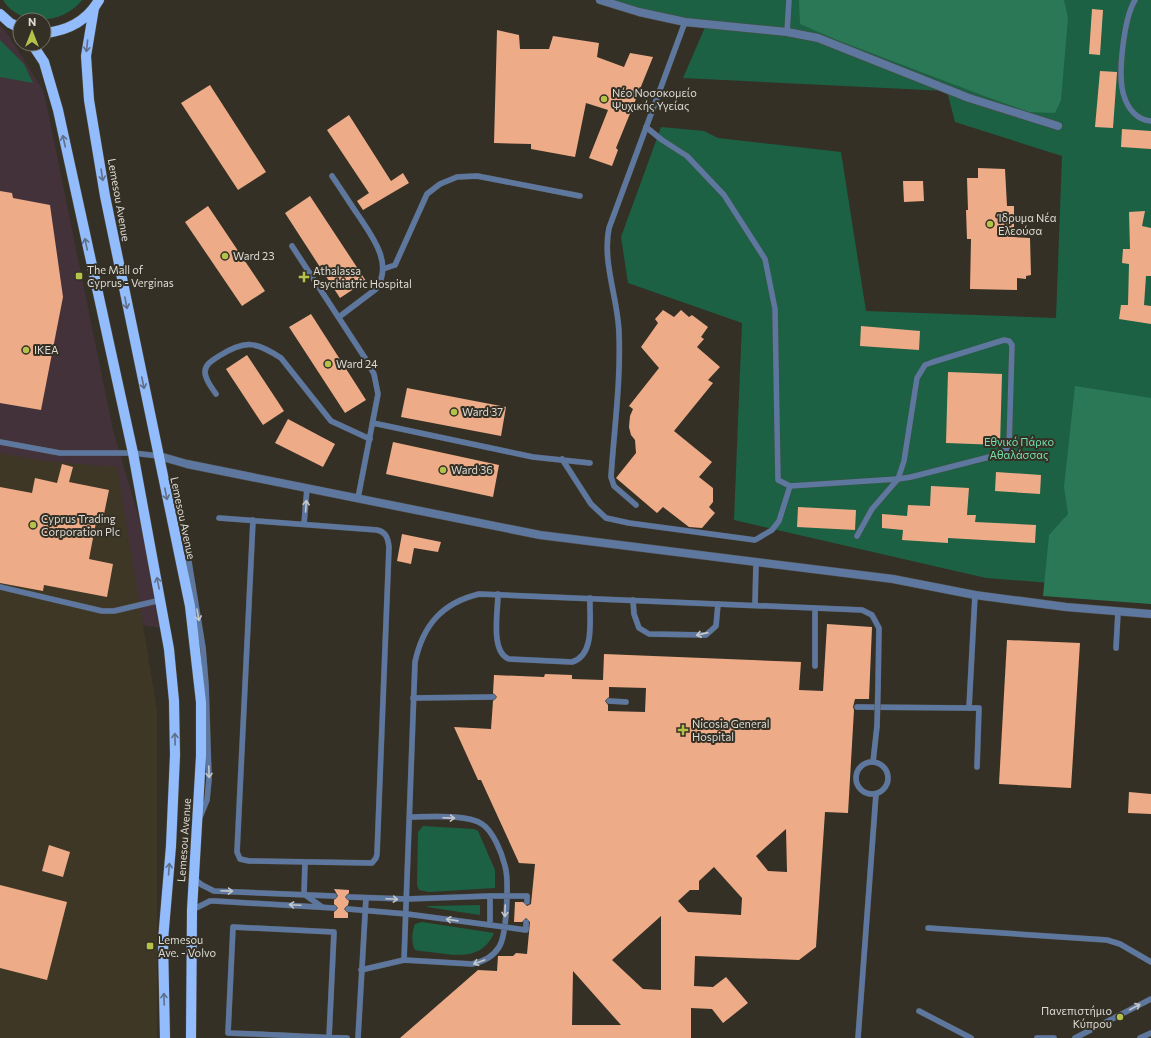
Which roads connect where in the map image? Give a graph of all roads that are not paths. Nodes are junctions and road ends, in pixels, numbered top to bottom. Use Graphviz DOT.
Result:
graph roads {
  1 [pos="600,0"];
  2 [pos="789,0"];
  3 [pos="1135,0"];
  4 [pos="97,4"];
  5 [pos="0,14"];
  6 [pos="685,22"];
  7 [pos="12,23"];
  8 [pos="52,32"];
  9 [pos="788,32"];
  10 [pos="37,52"];
  11 [pos="1151,121"];
  12 [pos="1058,126"];
  13 [pos="646,127"];
  14 [pos="332,176"];
  15 [pos="580,196"];
  16 [pos="292,246"];
  17 [pos="383,269"];
  18 [pos="339,317"];
  19 [pos="216,394"];
  20 [pos="374,423"];
  21 [pos="370,439"];
  22 [pos="0,442"];
  23 [pos="133,453"];
  24 [pos="159,456"];
  25 [pos="562,459"];
  26 [pos="590,463"];
  27 [pos="898,479"];
  28 [pos="790,486"];
  29 [pos="307,488"];
  30 [pos="358,498"];
  31 [pos="636,504"];
  32 [pos="219,518"];
  33 [pos="253,520"];
  34 [pos="304,524"];
  35 [pos="858,536"];
  36 [pos="756,563"];
  37 [pos="0,587"];
  38 [pos="498,594"];
  39 [pos="975,595"];
  40 [pos="590,598"];
  41 [pos="162,600"];
  42 [pos="633,600"];
  43 [pos="718,604"];
  44 [pos="755,605"];
  45 [pos="815,608"];
  46 [pos="1118,612"];
  47 [pos="1151,614"];
  48 [pos="1116,648"];
  49 [pos="815,666"];
  50 [pos="493,697"];
  51 [pos="413,698"];
  52 [pos="609,701"];
  53 [pos="626,702"];
  54 [pos="857,706"];
  55 [pos="969,708"];
  56 [pos="873,762"];
  57 [pos="977,767"];
  58 [pos="876,794"];
  59 [pos="410,817"];
  60 [pos="305,862"];
  61 [pos="193,877"];
  62 [pos="304,894"];
  63 [pos="334,896"];
  64 [pos="490,896"];
  65 [pos="349,897"];
  66 [pos="366,898"];
  67 [pos="407,899"];
  68 [pos="528,902"];
  69 [pos="323,907"];
  70 [pos="334,908"];
  71 [pos="348,909"];
  72 [pos="192,910"];
  73 [pos="365,910"];
  74 [pos="407,914"];
  75 [pos="526,922"];
  76 [pos="490,925"];
  77 [pos="928,928"];
  78 [pos="404,960"];
  79 [pos="1151,962"];
  80 [pos="361,970"];
  81 [pos="1151,999"];
  82 [pos="919,1011"];
  83 [pos="1151,1033"];
  84 [pos="259,1036"];
  85 [pos="1083,1036"];
  86 [pos="165,1038"];
  87 [pos="191,1038"];
  88 [pos="329,1038"];
  89 [pos="347,1038"];
  90 [pos="358,1038"];
  91 [pos="858,1038"];
  92 [pos="971,1038"];
  93 [pos="1037,1038"];
  94 [pos="1054,1038"];
  95 [pos="1075,1038"];
  96 [pos="1140,1038"];
  1 -- 6 [label="street"];
  2 -- 9 [label="lane"];
  3 -- 11 [label="lane"];
  4 -- 8 [label="main road"];
  4 -- 24 [label="main road, Lemesou Avenue, one-way"];
  5 -- 7 [label="main road"];
  6 -- 9 [label="street"];
  6 -- 13 [label="lane"];
  9 -- 12 [label="street"];
  23 -- 10 [label="main road, Lemesou Avenue, one-way"];
  13 -- 28 [label="lane"];
  13 -- 31 [label="lane"];
  14 -- 17 [label="lane"];
  15 -- 17 [label="lane"];
  16 -- 18 [label="lane"];
  17 -- 18 [label="lane"];
  18 -- 20 [label="lane"];
  19 -- 21 [label="lane"];
  20 -- 21 [label="lane"];
  20 -- 25 [label="lane"];
  21 -- 30 [label="lane"];
  22 -- 23 [label="lane"];
  23 -- 24 [label="lane"];
  41 -- 23 [label="main road, Lemesou Avenue, one-way"];
  24 -- 29 [label="street"];
  24 -- 61 [label="main road, Lemesou Avenue, one-way"];
  25 -- 26 [label="lane"];
  25 -- 28 [label="lane"];
  27 -- 27 [label="lane"];
  27 -- 28 [label="lane"];
  27 -- 35 [label="lane"];
  29 -- 30 [label="street"];
  34 -- 29 [label="lane, one-way"];
  30 -- 36 [label="street"];
  32 -- 33 [label="lane"];
  33 -- 34 [label="lane"];
  33 -- 60 [label="lane"];
  34 -- 60 [label="lane"];
  36 -- 39 [label="street"];
  36 -- 44 [label="lane"];
  37 -- 41 [label="lane"];
  38 -- 40 [label="lane"];
  38 -- 40 [label="lane"];
  38 -- 51 [label="lane"];
  39 -- 46 [label="street"];
  39 -- 55 [label="lane"];
  40 -- 42 [label="lane"];
  86 -- 41 [label="main road, Lemesou Avenue, one-way"];
  42 -- 43 [label="lane"];
  43 -- 42 [label="lane, one-way"];
  43 -- 44 [label="lane"];
  44 -- 45 [label="lane"];
  45 -- 49 [label="lane"];
  45 -- 56 [label="lane, bridge"];
  46 -- 47 [label="street"];
  46 -- 48 [label="lane"];
  50 -- 51 [label="lane"];
  51 -- 59 [label="lane"];
  52 -- 53 [label="lane"];
  54 -- 55 [label="lane"];
  55 -- 57 [label="lane"];
  56 -- 58 [label="lane"];
  56 -- 58 [label="lane"];
  58 -- 91 [label="lane"];
  59 -- 67 [label="lane"];
  59 -- 78 [label="lane, one-way"];
  60 -- 62 [label="lane"];
  61 -- 62 [label="lane, one-way"];
  61 -- 72 [label="main road, Lemesou Avenue"];
  62 -- 63 [label="lane"];
  62 -- 69 [label="lane"];
  64 -- 67 [label="lane"];
  64 -- 68 [label="lane, bridge"];
  64 -- 76 [label="lane"];
  65 -- 66 [label="lane"];
  66 -- 67 [label="lane, one-way"];
  66 -- 73 [label="lane"];
  67 -- 74 [label="lane"];
  69 -- 70 [label="lane"];
  69 -- 72 [label="lane, one-way"];
  71 -- 73 [label="lane"];
  72 -- 87 [label="main road, Lemesou Avenue"];
  73 -- 74 [label="lane"];
  73 -- 80 [label="lane"];
  76 -- 74 [label="lane, one-way"];
  74 -- 78 [label="lane"];
  75 -- 76 [label="lane, bridge"];
  77 -- 79 [label="lane"];
  78 -- 80 [label="lane"];
  80 -- 90 [label="lane"];
  85 -- 81 [label="lane, one-way"];
  82 -- 92 [label="lane"];
  83 -- 96 [label="lane"];
  84 -- 88 [label="lane"];
  84 -- 88 [label="lane"];
  85 -- 95 [label="lane"];
  88 -- 89 [label="lane"];
  93 -- 94 [label="lane"];
}
